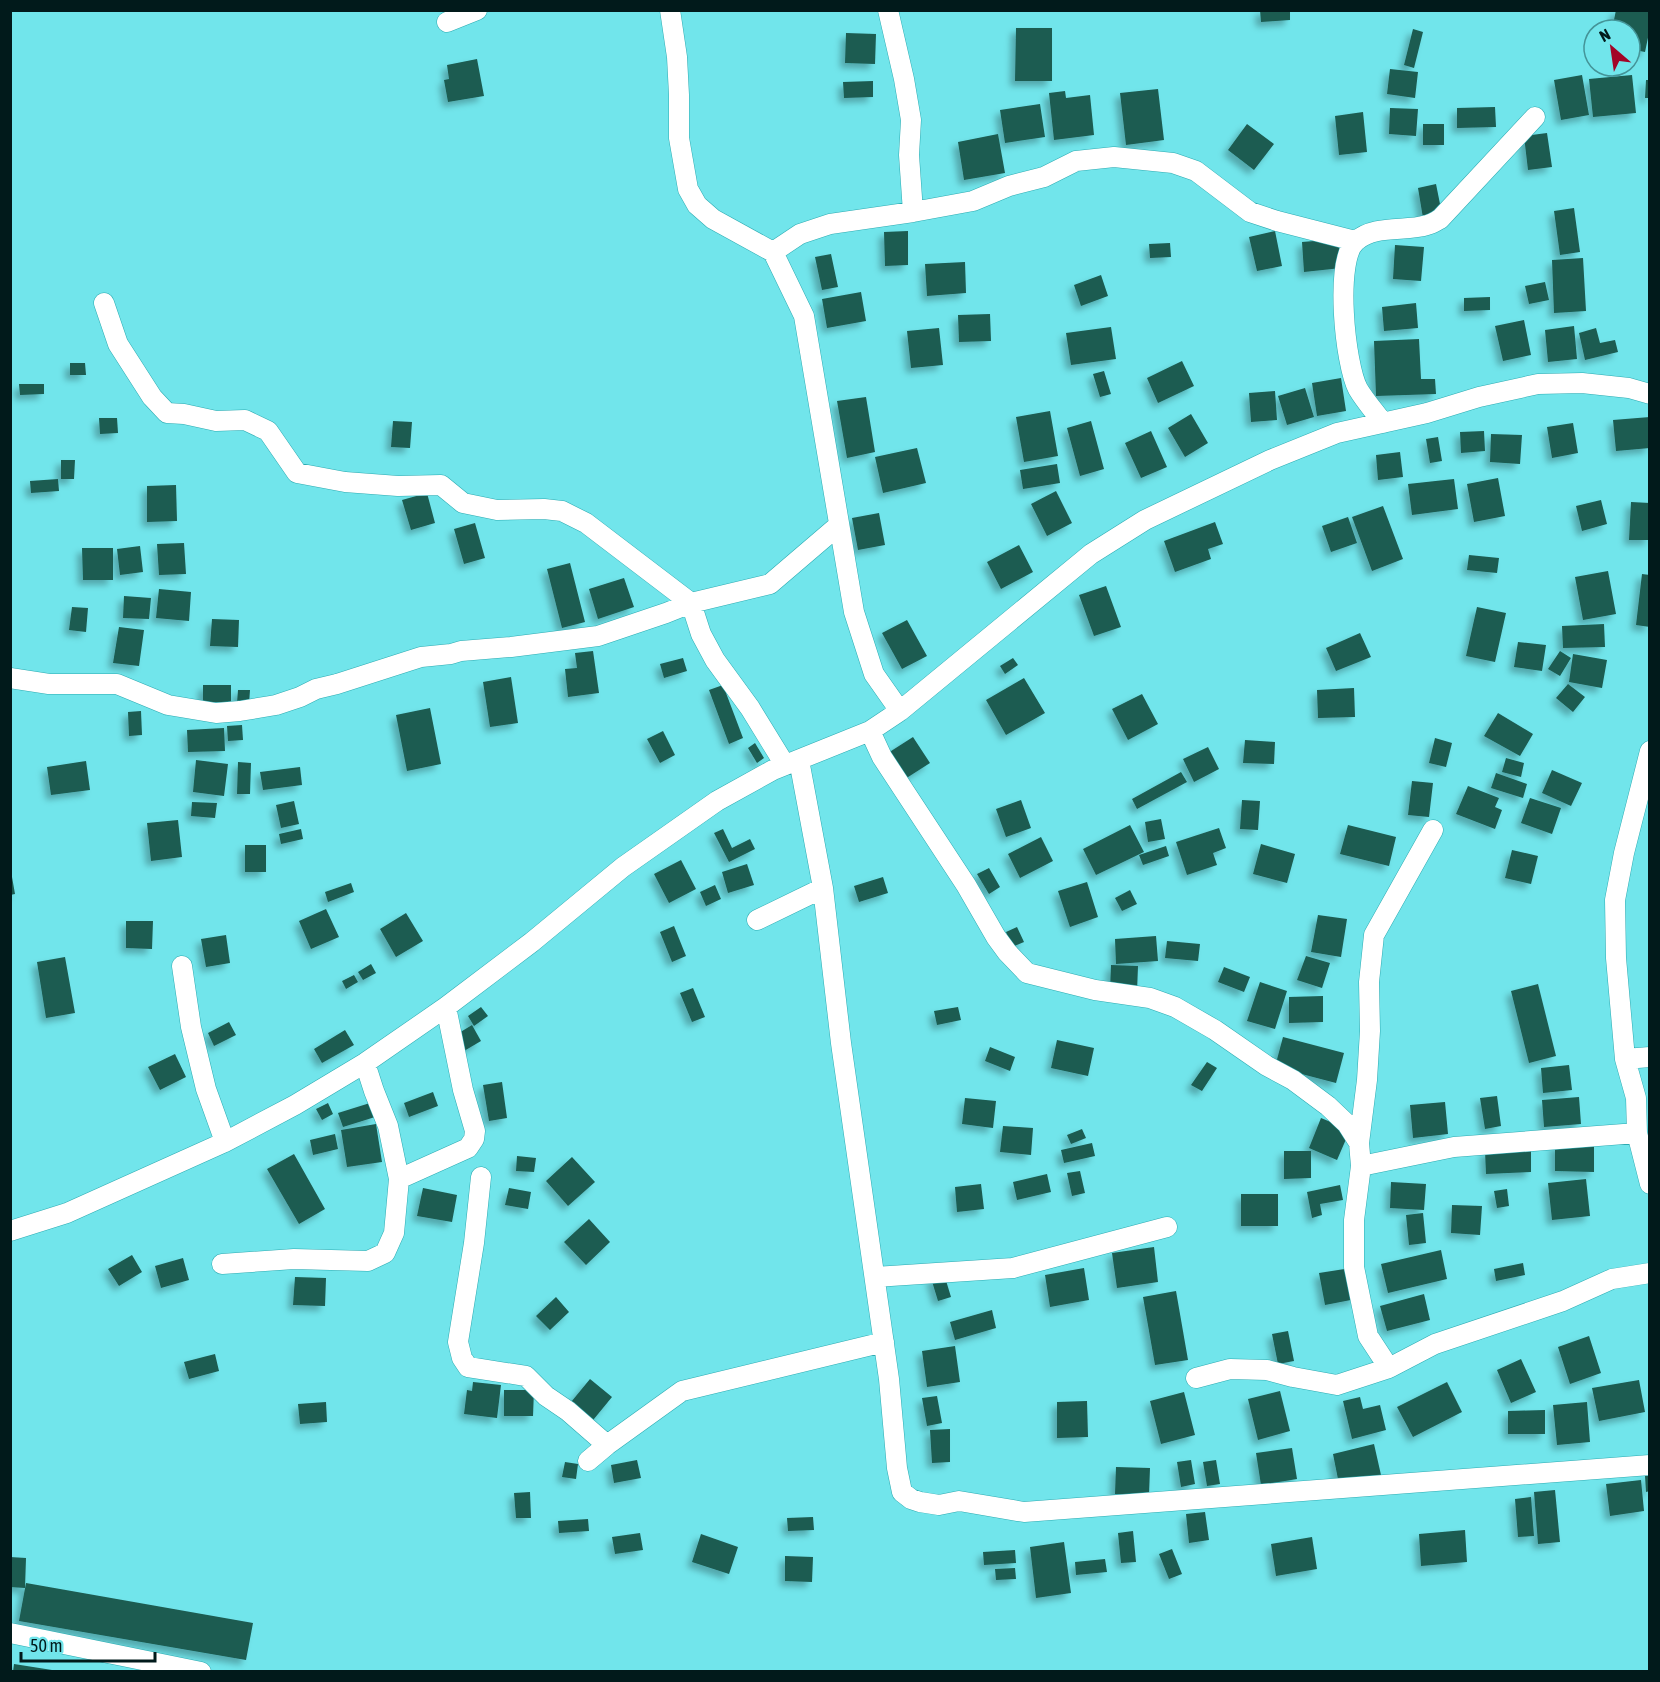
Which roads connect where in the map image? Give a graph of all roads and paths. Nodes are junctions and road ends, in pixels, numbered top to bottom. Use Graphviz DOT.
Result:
graph roads {
  1 [pos="477,10"];
  2 [pos="670,10"];
  3 [pos="888,10"];
  4 [pos="447,22"];
  5 [pos="1535,117"];
  6 [pos="913,212"];
  7 [pos="1355,241"];
  8 [pos="773,252"];
  9 [pos="104,303"];
  10 [pos="1650,394"];
  11 [pos="1383,423"];
  12 [pos="838,525"];
  13 [pos="691,603"];
  14 [pos="10,678"];
  15 [pos="900,711"];
  16 [pos="870,731"];
  17 [pos="1650,751"];
  18 [pos="792,763"];
  19 [pos="1433,830"];
  20 [pos="823,888"];
  21 [pos="757,920"];
  22 [pos="182,966"];
  23 [pos="446,1007"];
  24 [pos="1650,1058"];
  25 [pos="1626,1059"];
  26 [pos="364,1063"];
  27 [pos="1637,1133"];
  28 [pos="225,1142"];
  29 [pos="1359,1143"];
  30 [pos="1361,1166"];
  31 [pos="481,1177"];
  32 [pos="399,1179"];
  33 [pos="1650,1184"];
  34 [pos="1167,1227"];
  35 [pos="10,1231"];
  36 [pos="222,1264"];
  37 [pos="1650,1273"];
  38 [pos="874,1277"];
  39 [pos="884,1342"];
  40 [pos="1389,1368"];
  41 [pos="1196,1378"];
  42 [pos="607,1445"];
  43 [pos="588,1461"];
  44 [pos="1650,1465"];
  45 [pos="10,1633"];
  46 [pos="201,1671"];
  1 -- 4 [label="street"];
  2 -- 8 [label="street"];
  3 -- 6 [label="street"];
  5 -- 7 [label="street"];
  6 -- 7 [label="street"];
  6 -- 8 [label="street"];
  7 -- 11 [label="street"];
  8 -- 12 [label="street"];
  9 -- 13 [label="street"];
  10 -- 11 [label="street"];
  11 -- 15 [label="street"];
  12 -- 13 [label="street"];
  12 -- 15 [label="street"];
  13 -- 14 [label="street"];
  13 -- 18 [label="street"];
  15 -- 16 [label="street"];
  16 -- 18 [label="street"];
  16 -- 29 [label="street"];
  17 -- 25 [label="street"];
  18 -- 20 [label="street"];
  18 -- 23 [label="street"];
  19 -- 29 [label="street"];
  20 -- 21 [label="street"];
  20 -- 38 [label="street"];
  22 -- 28 [label="street"];
  23 -- 26 [label="street"];
  23 -- 32 [label="street"];
  24 -- 25 [label="street"];
  25 -- 27 [label="street"];
  26 -- 28 [label="street"];
  26 -- 32 [label="street"];
  27 -- 30 [label="street"];
  27 -- 33 [label="street"];
  28 -- 35 [label="street"];
  29 -- 30 [label="street"];
  30 -- 40 [label="street"];
  31 -- 42 [label="street"];
  32 -- 36 [label="street"];
  34 -- 38 [label="street"];
  37 -- 40 [label="street"];
  38 -- 39 [label="street"];
  39 -- 42 [label="street"];
  39 -- 44 [label="street"];
  40 -- 41 [label="street"];
  42 -- 43 [label="street"];
  45 -- 46 [label="street"];
}
